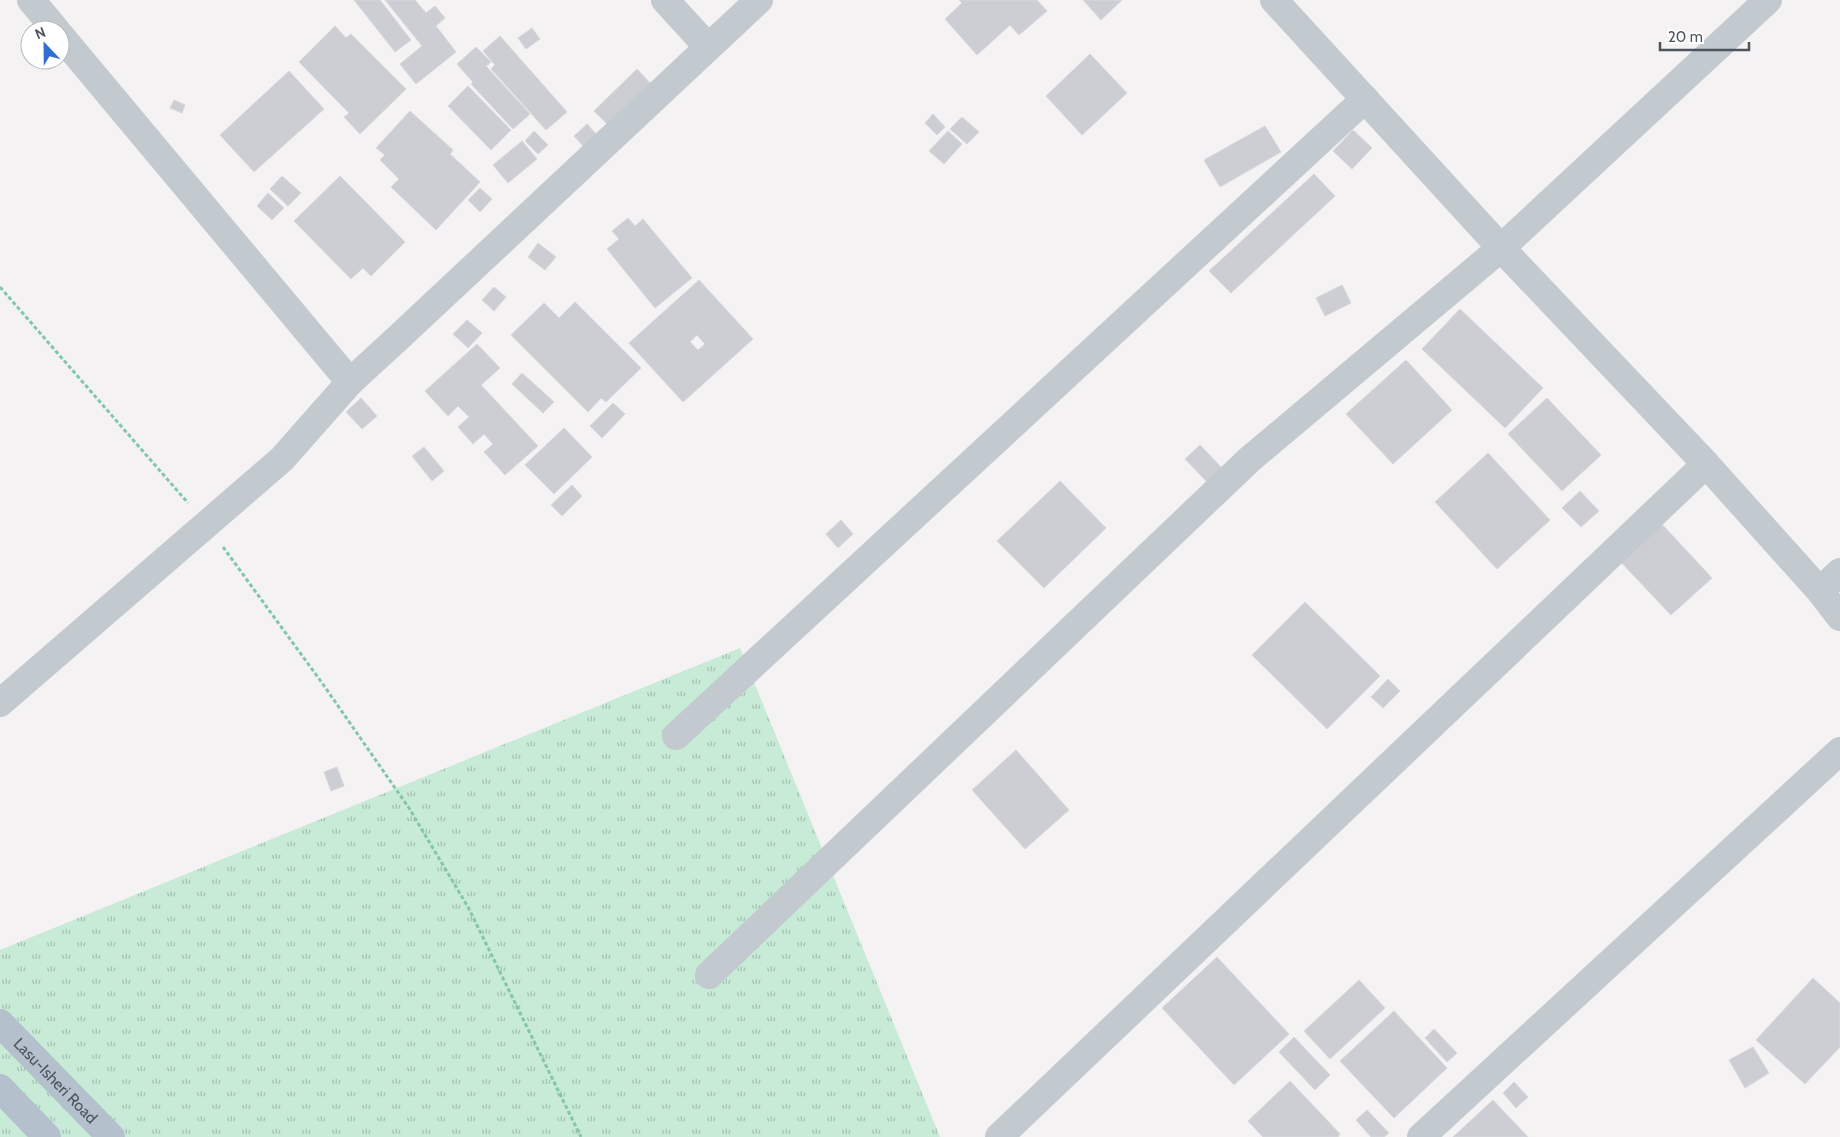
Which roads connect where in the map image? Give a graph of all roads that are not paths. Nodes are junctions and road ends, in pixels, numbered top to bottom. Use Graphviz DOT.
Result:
graph roads {
  1 [pos="31,0"];
  2 [pos="665,0"];
  3 [pos="759,0"];
  4 [pos="1274,0"];
  5 [pos="1768,0"];
  6 [pos="48,20"];
  7 [pos="70,47"];
  8 [pos="708,47"];
  9 [pos="1365,99"];
  10 [pos="1501,248"];
  11 [pos="350,382"];
  12 [pos="1706,464"];
  13 [pos="1840,572"];
  14 [pos="1820,591"];
  15 [pos="1840,617"];
  16 [pos="0,703"];
  17 [pos="676,736"];
  18 [pos="1840,751"];
  19 [pos="709,975"];
  20 [pos="0,1023"];
  21 [pos="0,1088"];
  22 [pos="47,1137"];
  23 [pos="111,1137"];
  24 [pos="999,1137"];
  25 [pos="1421,1137"];
  1 -- 6 [label="street"];
  2 -- 8 [label="street"];
  3 -- 8 [label="street"];
  4 -- 9 [label="street"];
  5 -- 10 [label="street"];
  7 -- 11 [label="street"];
  8 -- 11 [label="street"];
  9 -- 10 [label="street"];
  9 -- 17 [label="street"];
  10 -- 12 [label="street"];
  10 -- 19 [label="street"];
  11 -- 16 [label="street"];
  12 -- 14 [label="street"];
  12 -- 24 [label="street"];
  13 -- 14 [label="street"];
  14 -- 15 [label="street"];
  18 -- 25 [label="street"];
  20 -- 23 [label="main road, Lasu-Isheri Road"];
  21 -- 22 [label="main road"];
}
